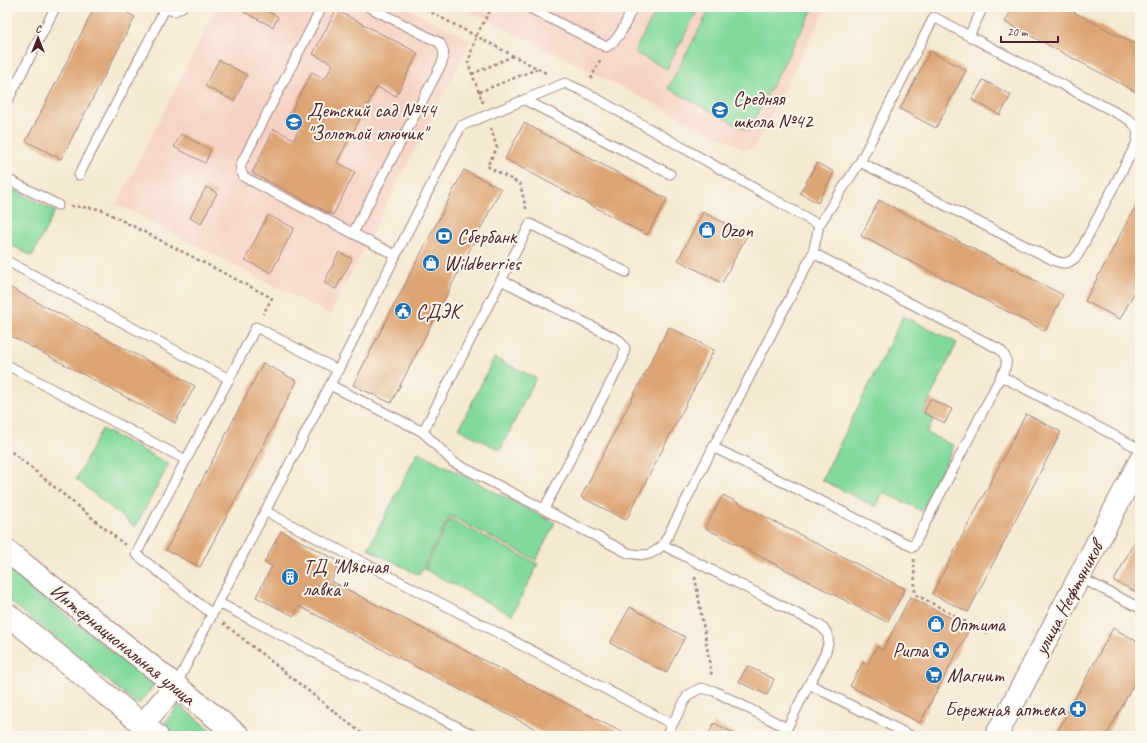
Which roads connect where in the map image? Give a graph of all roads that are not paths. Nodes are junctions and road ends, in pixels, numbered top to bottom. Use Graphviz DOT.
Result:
graph roads {
  1 [pos="182,7"];
  2 [pos="321,7"];
  3 [pos="369,7"];
  4 [pos="528,7"];
  5 [pos="633,7"];
  6 [pos="983,7"];
  7 [pos="164,8"];
  8 [pos="54,10"];
  9 [pos="969,36"];
  10 [pos="525,100"];
  11 [pos="7,102"];
  12 [pos="860,162"];
  13 [pos="670,174"];
  14 [pos="79,175"];
  15 [pos="7,179"];
  16 [pos="58,205"];
  17 [pos="819,225"];
  18 [pos="353,233"];
  19 [pos="814,253"];
  20 [pos="395,255"];
  21 [pos="7,260"];
  22 [pos="626,272"];
  23 [pos="501,280"];
  24 [pos="7,365"];
  25 [pos="338,370"];
  26 [pos="1001,376"];
  27 [pos="229,379"];
  28 [pos="330,385"];
  29 [pos="423,432"];
  30 [pos="713,447"];
  31 [pos="1140,450"];
  32 [pos="186,460"];
  33 [pos="1140,461"];
  34 [pos="544,509"];
  35 [pos="265,512"];
  36 [pos="663,545"];
  37 [pos="7,551"];
  38 [pos="1079,577"];
  39 [pos="219,603"];
  40 [pos="1140,608"];
  41 [pos="7,614"];
  42 [pos="212,614"];
  43 [pos="809,684"];
  44 [pos="176,685"];
  45 [pos="672,724"];
  46 [pos="150,730"];
  47 [pos="785,732"];
  48 [pos="239,736"];
  49 [pos="475,736"];
  50 [pos="666,736"];
  51 [pos="911,736"];
  52 [pos="996,736"];
  1 -- 7 [label="lane"];
  2 -- 18 [label="lane"];
  3 -- 18 [label="lane"];
  4 -- 5 [label="lane"];
  6 -- 9 [label="lane"];
  7 -- 14 [label="lane"];
  8 -- 11 [label="lane"];
  9 -- 12 [label="lane"];
  9 -- 12 [label="lane"];
  10 -- 13 [label="lane"];
  10 -- 17 [label="lane"];
  10 -- 20 [label="lane"];
  12 -- 17 [label="lane"];
  15 -- 16 [label="lane"];
  17 -- 19 [label="lane"];
  18 -- 20 [label="lane"];
  19 -- 26 [label="lane"];
  19 -- 30 [label="lane"];
  20 -- 25 [label="lane"];
  21 -- 27 [label="lane"];
  22 -- 23 [label="lane"];
  23 -- 29 [label="lane"];
  23 -- 34 [label="lane"];
  24 -- 32 [label="lane"];
  25 -- 27 [label="lane"];
  25 -- 28 [label="lane"];
  26 -- 30 [label="lane"];
  26 -- 31 [label="lane"];
  27 -- 32 [label="lane"];
  28 -- 29 [label="lane"];
  28 -- 35 [label="lane"];
  29 -- 34 [label="lane"];
  30 -- 36 [label="lane"];
  32 -- 42 [label="lane"];
  33 -- 38 [label="main road, улица Нефтяников"];
  34 -- 36 [label="lane"];
  35 -- 39 [label="lane"];
  35 -- 45 [label="lane"];
  36 -- 43 [label="lane"];
  37 -- 44 [label="main road, Интернациональная улица"];
  38 -- 40 [label="lane"];
  38 -- 52 [label="main road, улица Нефтяников"];
  39 -- 42 [label="lane"];
  39 -- 49 [label="lane"];
  41 -- 46 [label="main road"];
  42 -- 44 [label="lane"];
  43 -- 47 [label="lane"];
  43 -- 51 [label="lane"];
  44 -- 46 [label="main road"];
  44 -- 48 [label="main road, Интернациональная улица"];
  45 -- 47 [label="lane"];
  45 -- 50 [label="lane"];
}
